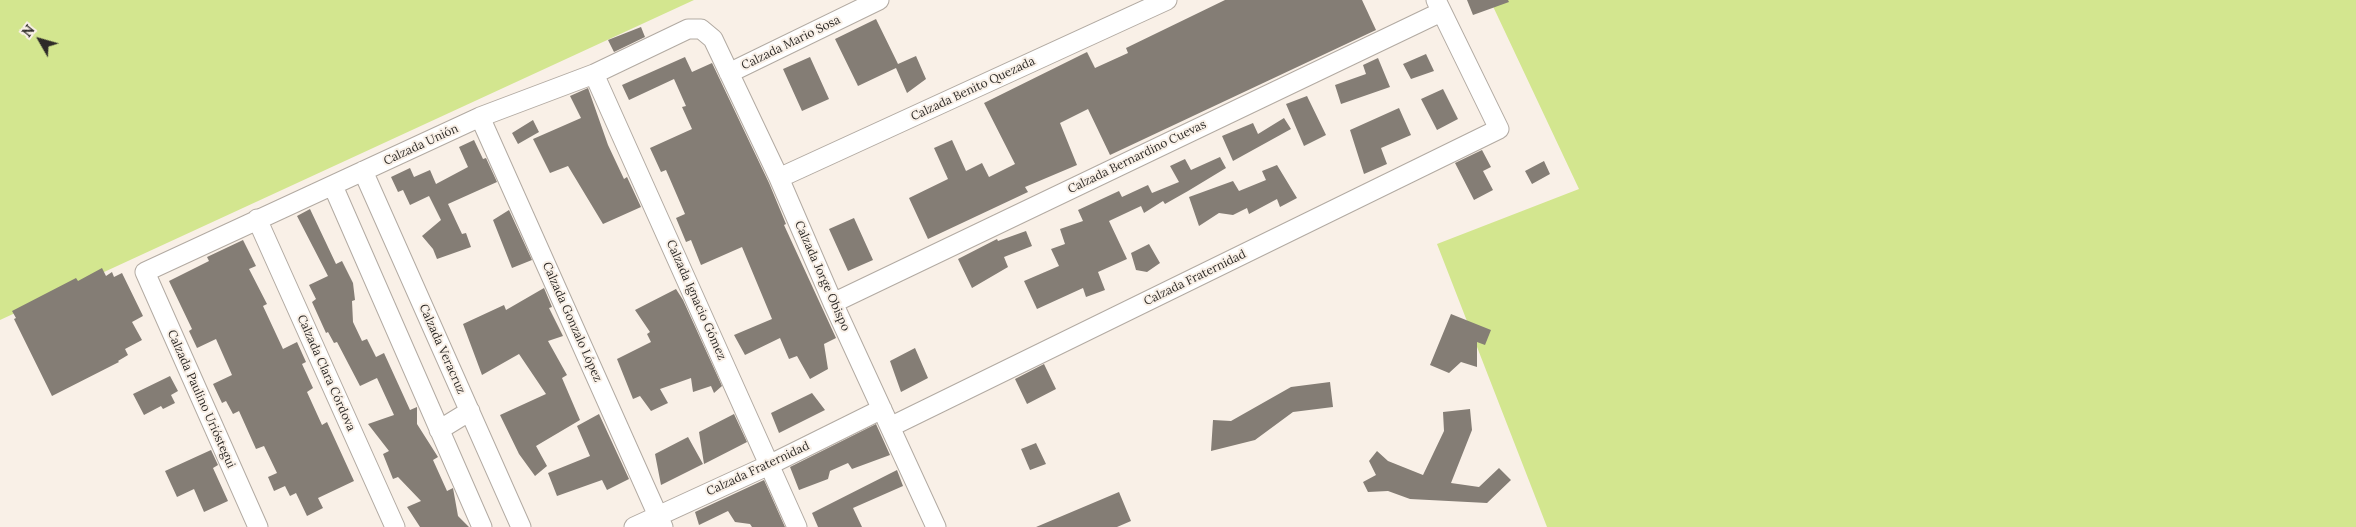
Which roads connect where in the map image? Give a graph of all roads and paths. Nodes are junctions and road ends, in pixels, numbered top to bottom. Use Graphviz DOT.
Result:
graph roads {
  1 [pos="879,0"];
  2 [pos="1167,0"];
  3 [pos="1438,6"];
  4 [pos="701,29"];
  5 [pos="729,73"];
  6 [pos="594,74"];
  7 [pos="480,117"];
  8 [pos="363,171"];
  9 [pos="779,178"];
  10 [pos="333,186"];
  11 [pos="257,219"];
  12 [pos="144,272"];
  13 [pos="834,302"];
  14 [pos="882,409"];
  15 [pos="470,411"];
  16 [pos="890,427"];
  17 [pos="439,430"];
  18 [pos="769,464"];
  19 [pos="660,521"];
  20 [pos="258,527"];
  21 [pos="395,527"];
  22 [pos="482,527"];
  23 [pos="521,527"];
  24 [pos="634,527"];
  25 [pos="797,527"];
  26 [pos="936,527"];
  1 -- 5 [label="street, Calzada Mario Sosa"];
  2 -- 9 [label="street, Calzada Benito Quezada"];
  3 -- 13 [label="street, Calzada Bernardino Cuevas"];
  3 -- 16 [label="street, Calzada Fraternidad"];
  4 -- 5 [label="street, Calzada Jorge Obispo"];
  4 -- 6 [label="street, Calzada Unión"];
  5 -- 9 [label="street, Calzada Jorge Obispo"];
  6 -- 7 [label="street, Calzada Unión"];
  6 -- 18 [label="street, Calzada Ignacio Gómez"];
  7 -- 8 [label="street, Calzada Unión"];
  7 -- 19 [label="street, Calzada Gonzalo López"];
  8 -- 10 [label="street, Calzada Unión"];
  8 -- 15 [label="street, Calzada Veracruz"];
  9 -- 13 [label="street, Calzada Jorge Obispo"];
  10 -- 11 [label="street, Calzada Unión"];
  10 -- 17 [label="street"];
  11 -- 12 [label="street, Calzada Unión"];
  11 -- 21 [label="street, Calzada Clara Córdova"];
  12 -- 20 [label="street, Calzada Paulino Urióstegui"];
  13 -- 14 [label="street, Calzada Jorge Obispo"];
  14 -- 16 [label="street, Calzada Jorge Obispo"];
  14 -- 18 [label="street, Calzada Fraternidad"];
  15 -- 17 [label="street"];
  15 -- 23 [label="street, Calzada Veracruz"];
  16 -- 26 [label="street, Calzada Jorge Obispo"];
  17 -- 22 [label="street"];
  18 -- 19 [label="street, Calzada Fraternidad"];
  18 -- 25 [label="street, Calzada Ignacio Gómez"];
  19 -- 24 [label="street, Calzada Fraternidad"];
}
